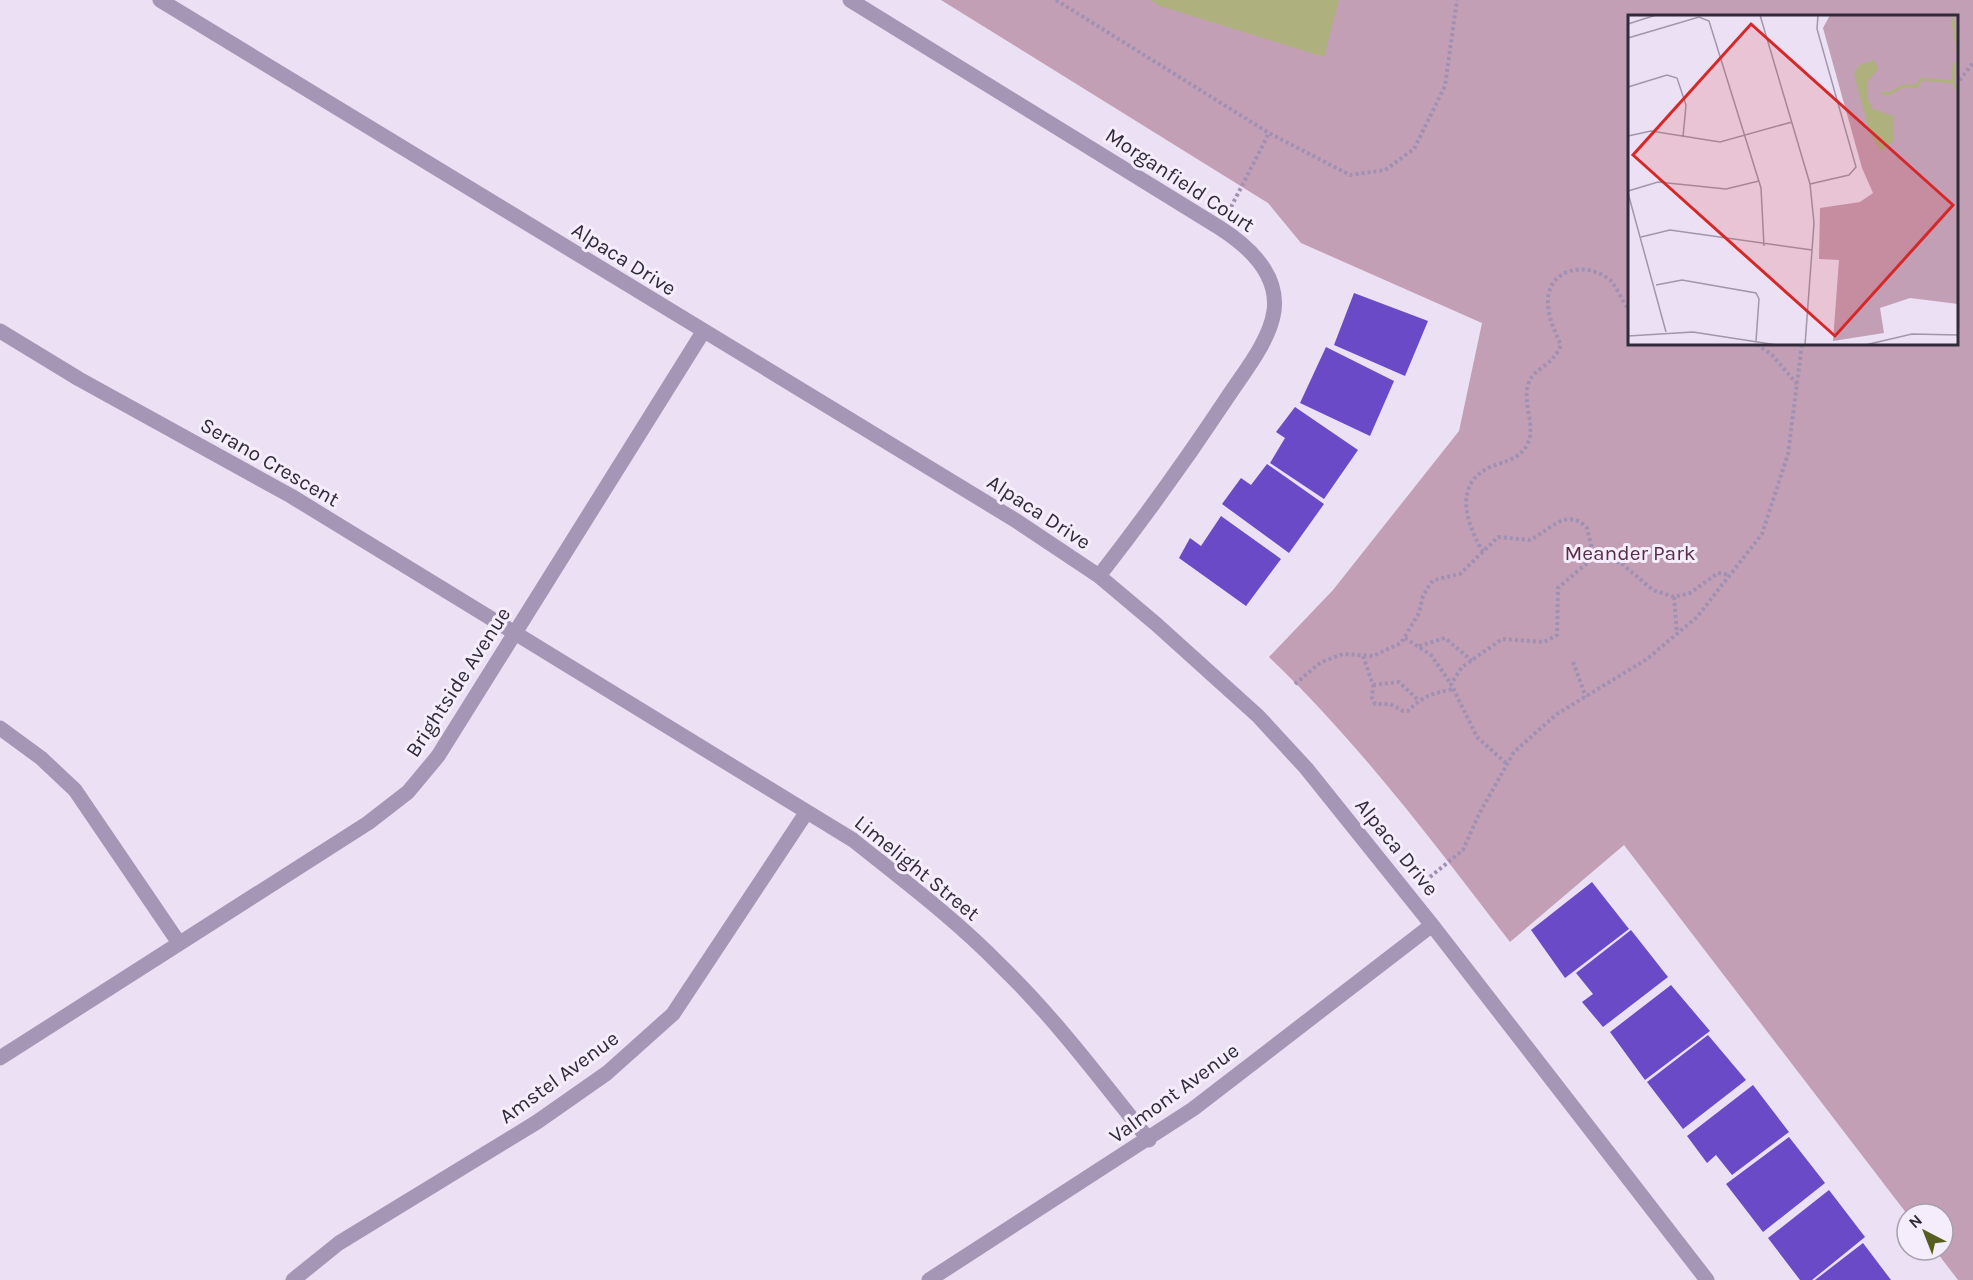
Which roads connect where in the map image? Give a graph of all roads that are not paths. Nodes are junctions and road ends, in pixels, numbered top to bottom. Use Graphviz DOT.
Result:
graph roads {
  1 [pos="160,0"];
  2 [pos="849,0"];
  3 [pos="0,331"];
  4 [pos="703,332"];
  5 [pos="1099,576"];
  6 [pos="516,634"];
  7 [pos="0,728"];
  8 [pos="806,813"];
  9 [pos="1432,925"];
  10 [pos="179,943"];
  11 [pos="0,1058"];
  12 [pos="1149,1140"];
  13 [pos="293,1280"];
  14 [pos="928,1280"];
  15 [pos="1707,1280"];
  1 -- 4 [label="street, Alpaca Drive"];
  2 -- 5 [label="street, Morganfield Court"];
  3 -- 6 [label="street, Serano Crescent"];
  4 -- 5 [label="street, Alpaca Drive"];
  4 -- 6 [label="street, Brightside Avenue"];
  5 -- 9 [label="street, Alpaca Drive"];
  6 -- 8 [label="street, Limelight Street"];
  6 -- 10 [label="street, Brightside Avenue"];
  7 -- 10 [label="street"];
  8 -- 12 [label="street, Limelight Street"];
  8 -- 13 [label="street, Amstel Avenue"];
  9 -- 12 [label="street, Valmont Avenue"];
  9 -- 15 [label="street, Alpaca Drive"];
  10 -- 11 [label="street, Brightside Avenue"];
  12 -- 14 [label="street, Valmont Avenue"];
}
